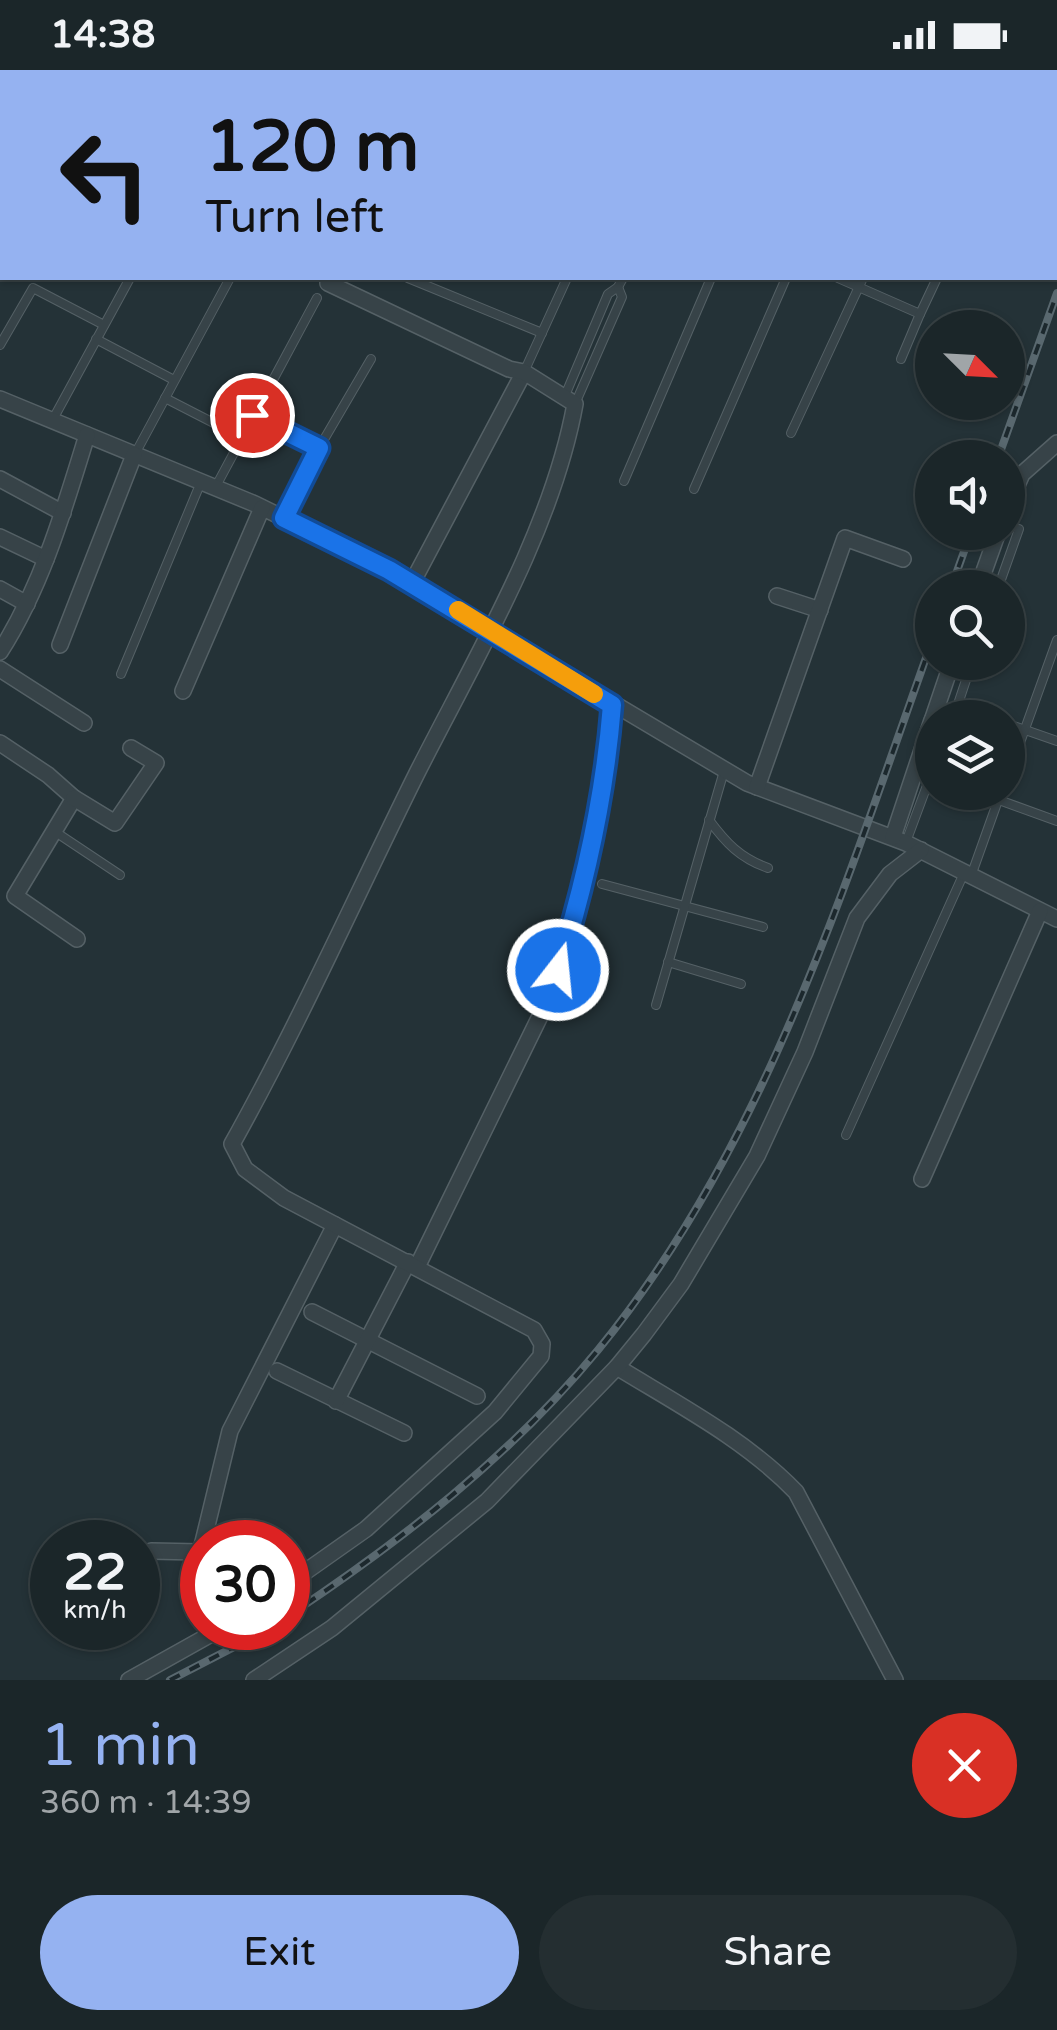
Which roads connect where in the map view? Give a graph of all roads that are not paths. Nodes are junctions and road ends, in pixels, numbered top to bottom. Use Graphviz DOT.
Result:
graph roads {
  1 [pos="129,280"];
  2 [pos="229,280"];
  3 [pos="328,280"];
  4 [pos="413,280"];
  5 [pos="564,280"];
  6 [pos="622,280"];
  7 [pos="711,280"];
  8 [pos="785,280"];
  9 [pos="937,280"];
  10 [pos="861,282"];
  11 [pos="618,287"];
  12 [pos="317,298"];
  13 [pos="922,310"];
  14 [pos="915,311"];
  15 [pos="104,325"];
  16 [pos="915,326"];
  17 [pos="542,333"];
  18 [pos="96,339"];
  19 [pos="0,344"];
  20 [pos="371,359"];
  21 [pos="901,359"];
  22 [pos="524,372"];
  23 [pos="174,380"];
  24 [pos="165,398"];
  25 [pos="0,399"];
  26 [pos="569,402"];
  27 [pos="252,415"];
  28 [pos="52,421"];
  29 [pos="791,432"];
  30 [pos="87,435"];
  31 [pos="241,437"];
  32 [pos="1057,443"];
  33 [pos="319,448"];
  34 [pos="134,455"];
  35 [pos="1025,471"];
  36 [pos="0,479"];
  37 [pos="624,481"];
  38 [pos="208,485"];
  39 [pos="694,489"];
  40 [pos="262,508"];
  41 [pos="63,513"];
  42 [pos="284,518"];
  43 [pos="0,537"];
  44 [pos="46,559"];
  45 [pos="903,559"];
  46 [pos="412,583"];
  47 [pos="0,589"];
  48 [pos="777,596"];
  49 [pos="27,604"];
  50 [pos="820,610"];
  51 [pos="490,629"];
  52 [pos="1057,640"];
  53 [pos="60,645"];
  54 [pos="0,652"];
  55 [pos="1053,663"];
  56 [pos="0,668"];
  57 [pos="121,674"];
  58 [pos="183,691"];
  59 [pos="612,705"];
  60 [pos="84,723"];
  61 [pos="1025,728"];
  62 [pos="1025,730"];
  63 [pos="1057,741"];
  64 [pos="0,743"];
  65 [pos="131,748"];
  66 [pos="724,771"];
  67 [pos="757,787"];
  68 [pos="74,798"];
  69 [pos="915,806"];
  70 [pos="1025,807"];
  71 [pos="919,810"];
  72 [pos="994,810"];
  73 [pos="709,820"];
  74 [pos="1057,820"];
  75 [pos="54,830"];
  76 [pos="907,844"];
  77 [pos="768,868"];
  78 [pos="120,875"];
  79 [pos="968,875"];
  80 [pos="602,884"];
  81 [pos="684,906"];
  82 [pos="1040,911"];
  83 [pos="1057,919"];
  84 [pos="763,927"];
  85 [pos="77,939"];
  86 [pos="668,962"];
  87 [pos="742,984"];
  88 [pos="656,1004"];
  89 [pos="846,1135"];
  90 [pos="922,1179"];
  91 [pos="334,1225"];
  92 [pos="412,1265"];
  93 [pos="312,1312"];
  94 [pos="368,1340"];
  95 [pos="617,1367"];
  96 [pos="276,1371"];
  97 [pos="477,1396"];
  98 [pos="336,1401"];
  99 [pos="404,1433"];
  100 [pos="209,1520"];
  101 [pos="310,1568"];
  102 [pos="187,1650"];
  103 [pos="129,1680"];
  104 [pos="254,1680"];
  105 [pos="895,1680"];
  1 -- 15 [label="lane"];
  2 -- 23 [label="lane"];
  3 -- 22 [label="street"];
  4 -- 17 [label="lane"];
  5 -- 17 [label="lane"];
  6 -- 11 [label="lane"];
  7 -- 37 [label="lane"];
  8 -- 39 [label="lane"];
  9 -- 13 [label="lane"];
  10 -- 14 [label="lane"];
  10 -- 29 [label="lane"];
  11 -- 26 [label="lane"];
  11 -- 26 [label="lane"];
  12 -- 27 [label="lane"];
  15 -- 18 [label="lane"];
  15 -- 19 [label="lane"];
  16 -- 21 [label="lane"];
  17 -- 22 [label="lane"];
  18 -- 23 [label="lane"];
  18 -- 28 [label="lane"];
  20 -- 33 [label="lane"];
  22 -- 26 [label="street"];
  22 -- 46 [label="street"];
  23 -- 24 [label="lane"];
  24 -- 31 [label="lane"];
  24 -- 34 [label="lane"];
  25 -- 28 [label="street"];
  26 -- 51 [label="street"];
  27 -- 31 [label="lane"];
  27 -- 33 [label="lane"];
  28 -- 30 [label="street"];
  30 -- 34 [label="street"];
  30 -- 41 [label="street"];
  31 -- 38 [label="lane"];
  32 -- 35 [label="street"];
  33 -- 42 [label="lane"];
  34 -- 38 [label="street"];
  34 -- 53 [label="street"];
  36 -- 41 [label="street"];
  38 -- 40 [label="street"];
  38 -- 57 [label="lane"];
  40 -- 42 [label="street"];
  40 -- 58 [label="street"];
  41 -- 44 [label="street"];
  42 -- 46 [label="street"];
  43 -- 44 [label="street"];
  44 -- 49 [label="street"];
  45 -- 50 [label="street"];
  46 -- 51 [label="street"];
  47 -- 49 [label="street"];
  48 -- 50 [label="street"];
  49 -- 54 [label="street"];
  50 -- 67 [label="street"];
  51 -- 59 [label="street"];
  51 -- 91 [label="street"];
  52 -- 55 [label="lane"];
  55 -- 61 [label="lane"];
  56 -- 60 [label="street"];
  59 -- 66 [label="street"];
  59 -- 92 [label="street"];
  62 -- 63 [label="lane"];
  64 -- 68 [label="street"];
  65 -- 68 [label="street"];
  66 -- 67 [label="street"];
  66 -- 73 [label="lane"];
  67 -- 76 [label="street"];
  68 -- 75 [label="street"];
  69 -- 76 [label="street"];
  70 -- 74 [label="lane"];
  71 -- 76 [label="lane"];
  72 -- 79 [label="lane"];
  73 -- 77 [label="lane"];
  73 -- 81 [label="lane"];
  75 -- 78 [label="lane"];
  75 -- 85 [label="street"];
  76 -- 79 [label="street"];
  76 -- 95 [label="street"];
  79 -- 82 [label="street"];
  79 -- 89 [label="lane"];
  80 -- 81 [label="lane"];
  81 -- 84 [label="lane"];
  81 -- 86 [label="lane"];
  82 -- 83 [label="street"];
  82 -- 90 [label="street"];
  86 -- 87 [label="lane"];
  86 -- 88 [label="lane"];
  91 -- 92 [label="street"];
  91 -- 100 [label="street"];
  92 -- 94 [label="street"];
  92 -- 101 [label="street"];
  93 -- 94 [label="street"];
  94 -- 97 [label="street"];
  94 -- 98 [label="street"];
  95 -- 104 [label="street"];
  95 -- 105 [label="street"];
  96 -- 98 [label="street"];
  98 -- 99 [label="street"];
  102 -- 103 [label="street"];
}
